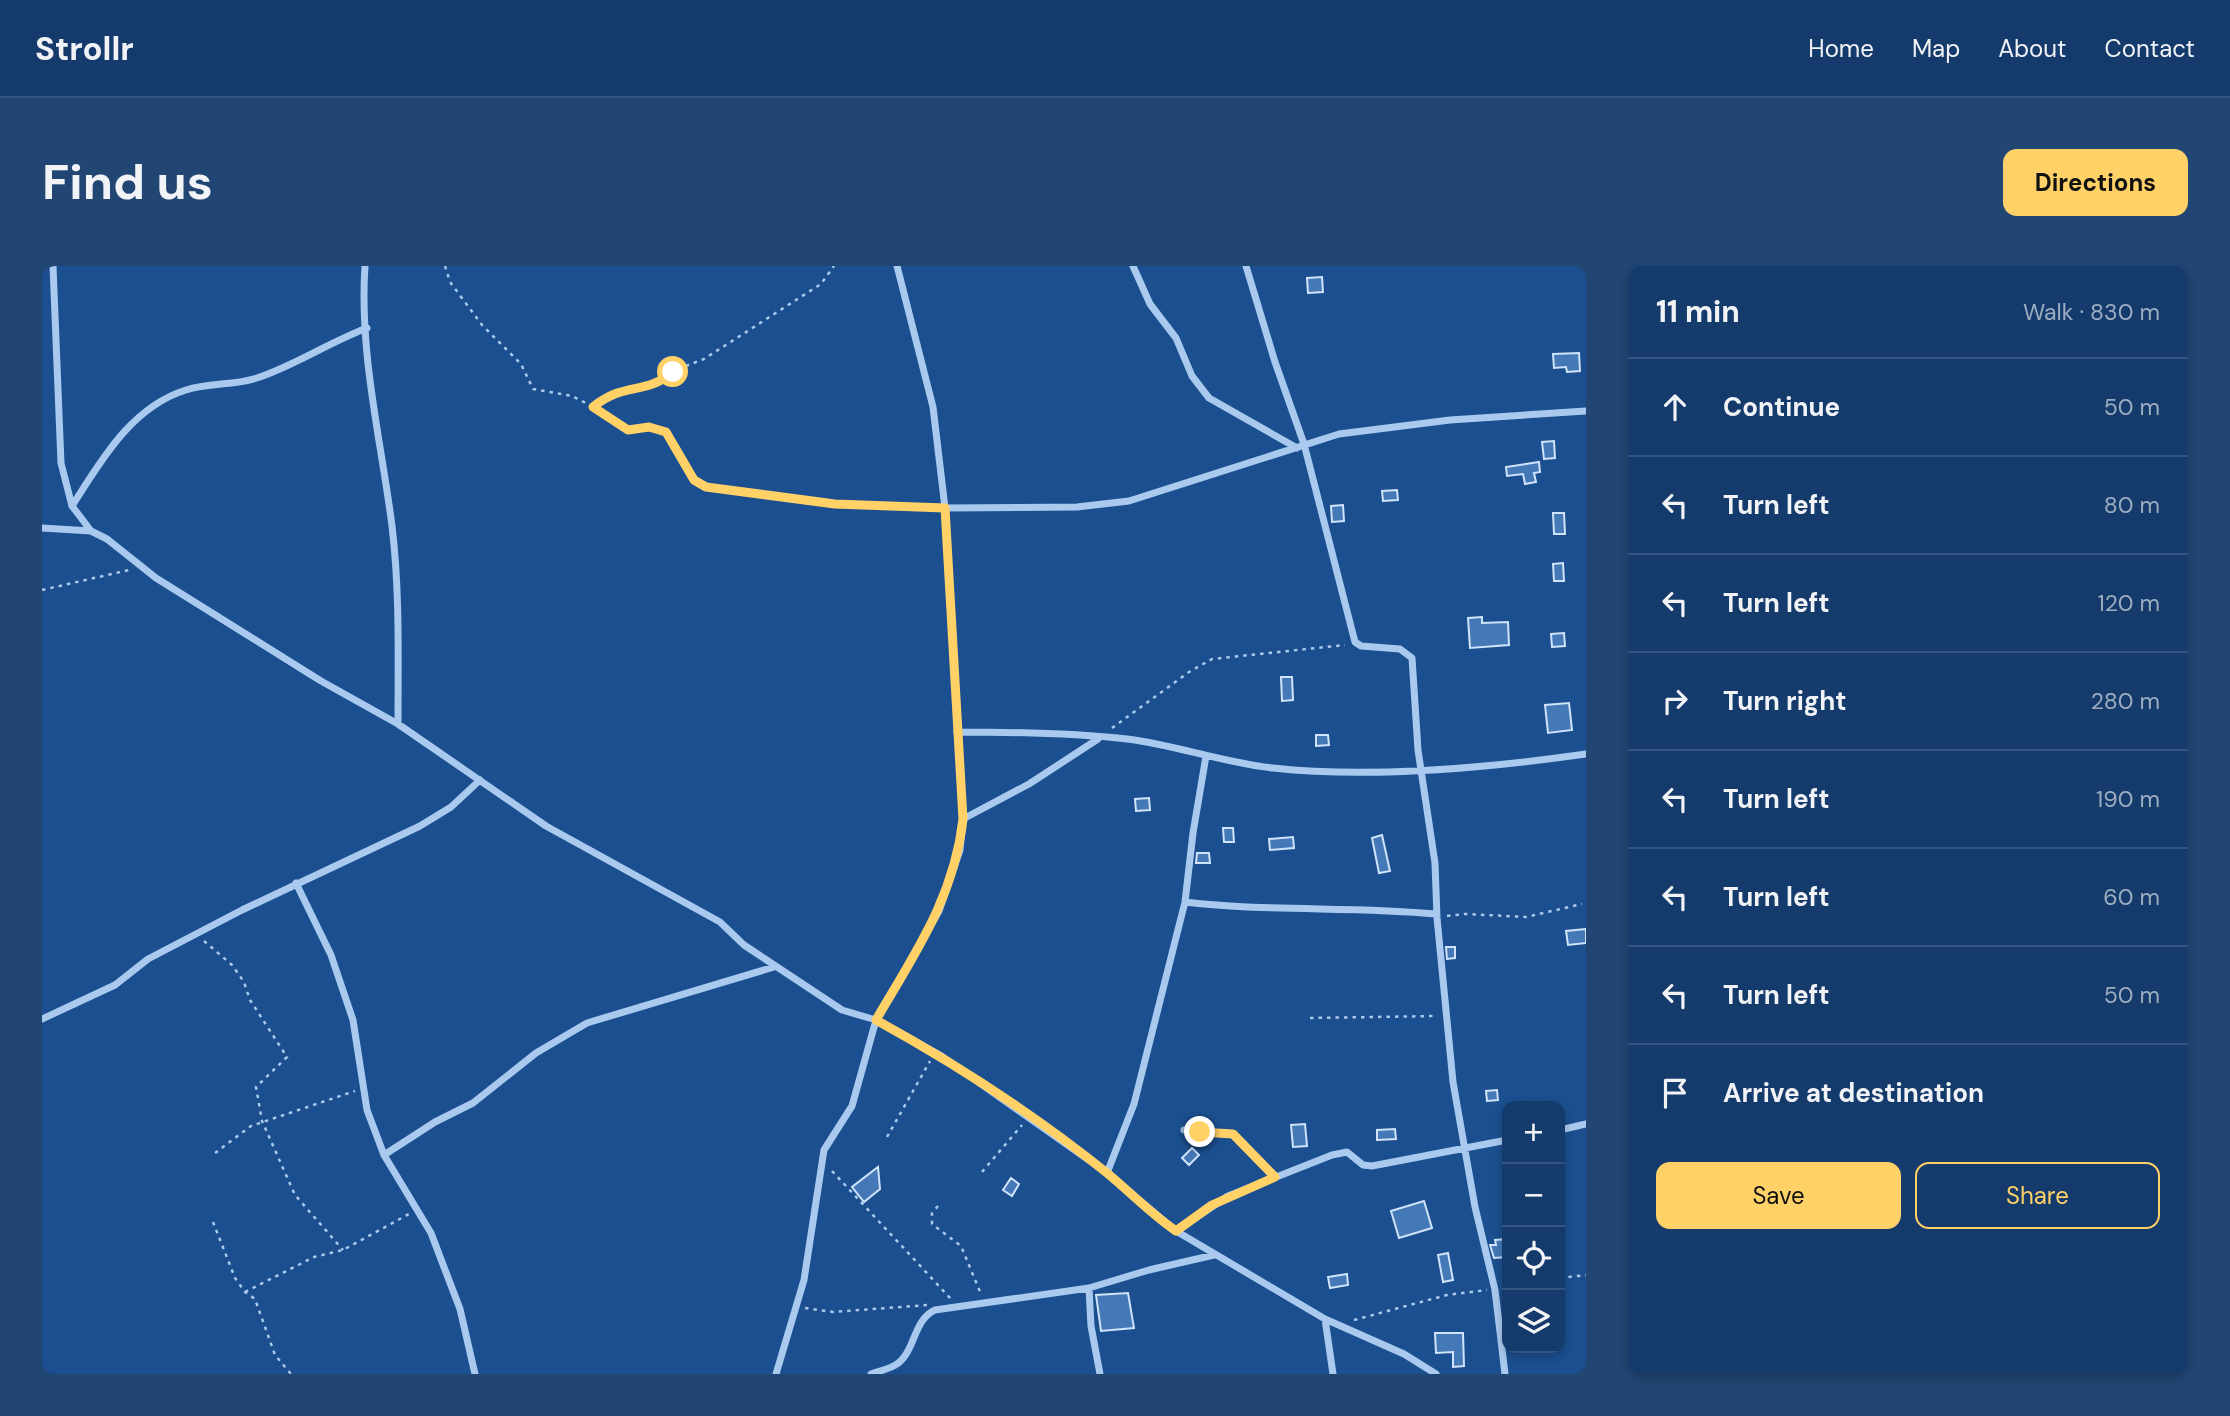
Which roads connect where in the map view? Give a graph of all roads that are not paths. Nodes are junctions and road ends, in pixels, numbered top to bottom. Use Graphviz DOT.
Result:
graph roads {
  1 [pos="53,266"];
  2 [pos="365,266"];
  3 [pos="897,266"];
  4 [pos="1133,266"];
  5 [pos="1247,266"];
  6 [pos="367,328"];
  7 [pos="1586,411"];
  8 [pos="1300,446"];
  9 [pos="72,506"];
  10 [pos="945,508"];
  11 [pos="42,528"];
  12 [pos="92,531"];
  13 [pos="398,724"];
  14 [pos="957,732"];
  15 [pos="1100,738"];
  16 [pos="1586,754"];
  17 [pos="1206,756"];
  18 [pos="1420,769"];
  19 [pos="480,780"];
  20 [pos="963,819"];
  21 [pos="296,883"];
  22 [pos="1185,902"];
  23 [pos="1436,916"];
  24 [pos="774,967"];
  25 [pos="42,1019"];
  26 [pos="876,1020"];
  27 [pos="1586,1124"];
  28 [pos="1565,1129"];
  29 [pos="1184,1130"];
  30 [pos="1502,1141"];
  31 [pos="1465,1147"];
  32 [pos="384,1155"];
  33 [pos="1107,1173"];
  34 [pos="1275,1177"];
  35 [pos="1176,1231"];
  36 [pos="1215,1255"];
  37 [pos="1089,1288"];
  38 [pos="1325,1319"];
  39 [pos="475,1374"];
  40 [pos="776,1374"];
  41 [pos="871,1374"];
  42 [pos="1100,1374"];
  43 [pos="1333,1374"];
  44 [pos="1436,1374"];
  45 [pos="1505,1374"];
  1 -- 9 [label="street"];
  2 -- 6 [label="street"];
  3 -- 10 [label="street"];
  4 -- 8 [label="street"];
  5 -- 8 [label="street"];
  6 -- 9 [label="street"];
  6 -- 13 [label="street"];
  7 -- 8 [label="street"];
  8 -- 10 [label="street"];
  8 -- 18 [label="street"];
  9 -- 12 [label="street"];
  10 -- 14 [label="street"];
  11 -- 12 [label="street"];
  12 -- 13 [label="street"];
  13 -- 19 [label="street"];
  14 -- 15 [label="street"];
  14 -- 20 [label="street"];
  15 -- 17 [label="street"];
  15 -- 20 [label="street"];
  16 -- 18 [label="street"];
  17 -- 18 [label="street"];
  17 -- 22 [label="street"];
  18 -- 23 [label="street"];
  19 -- 21 [label="street"];
  19 -- 24 [label="street"];
  20 -- 26 [label="street"];
  21 -- 25 [label="street"];
  21 -- 32 [label="street"];
  22 -- 23 [label="street"];
  22 -- 33 [label="street"];
  23 -- 31 [label="street"];
  24 -- 26 [label="street"];
  24 -- 32 [label="street"];
  26 -- 33 [label="street"];
  26 -- 40 [label="street"];
  27 -- 28 [label="street"];
  29 -- 34 [label="street"];
  30 -- 31 [label="street"];
  31 -- 34 [label="street"];
  31 -- 45 [label="street"];
  32 -- 39 [label="street"];
  33 -- 35 [label="street"];
  34 -- 35 [label="street"];
  35 -- 36 [label="street"];
  36 -- 37 [label="street"];
  36 -- 38 [label="street"];
  37 -- 41 [label="street"];
  37 -- 42 [label="street"];
  38 -- 43 [label="street"];
  38 -- 44 [label="street"];
}
